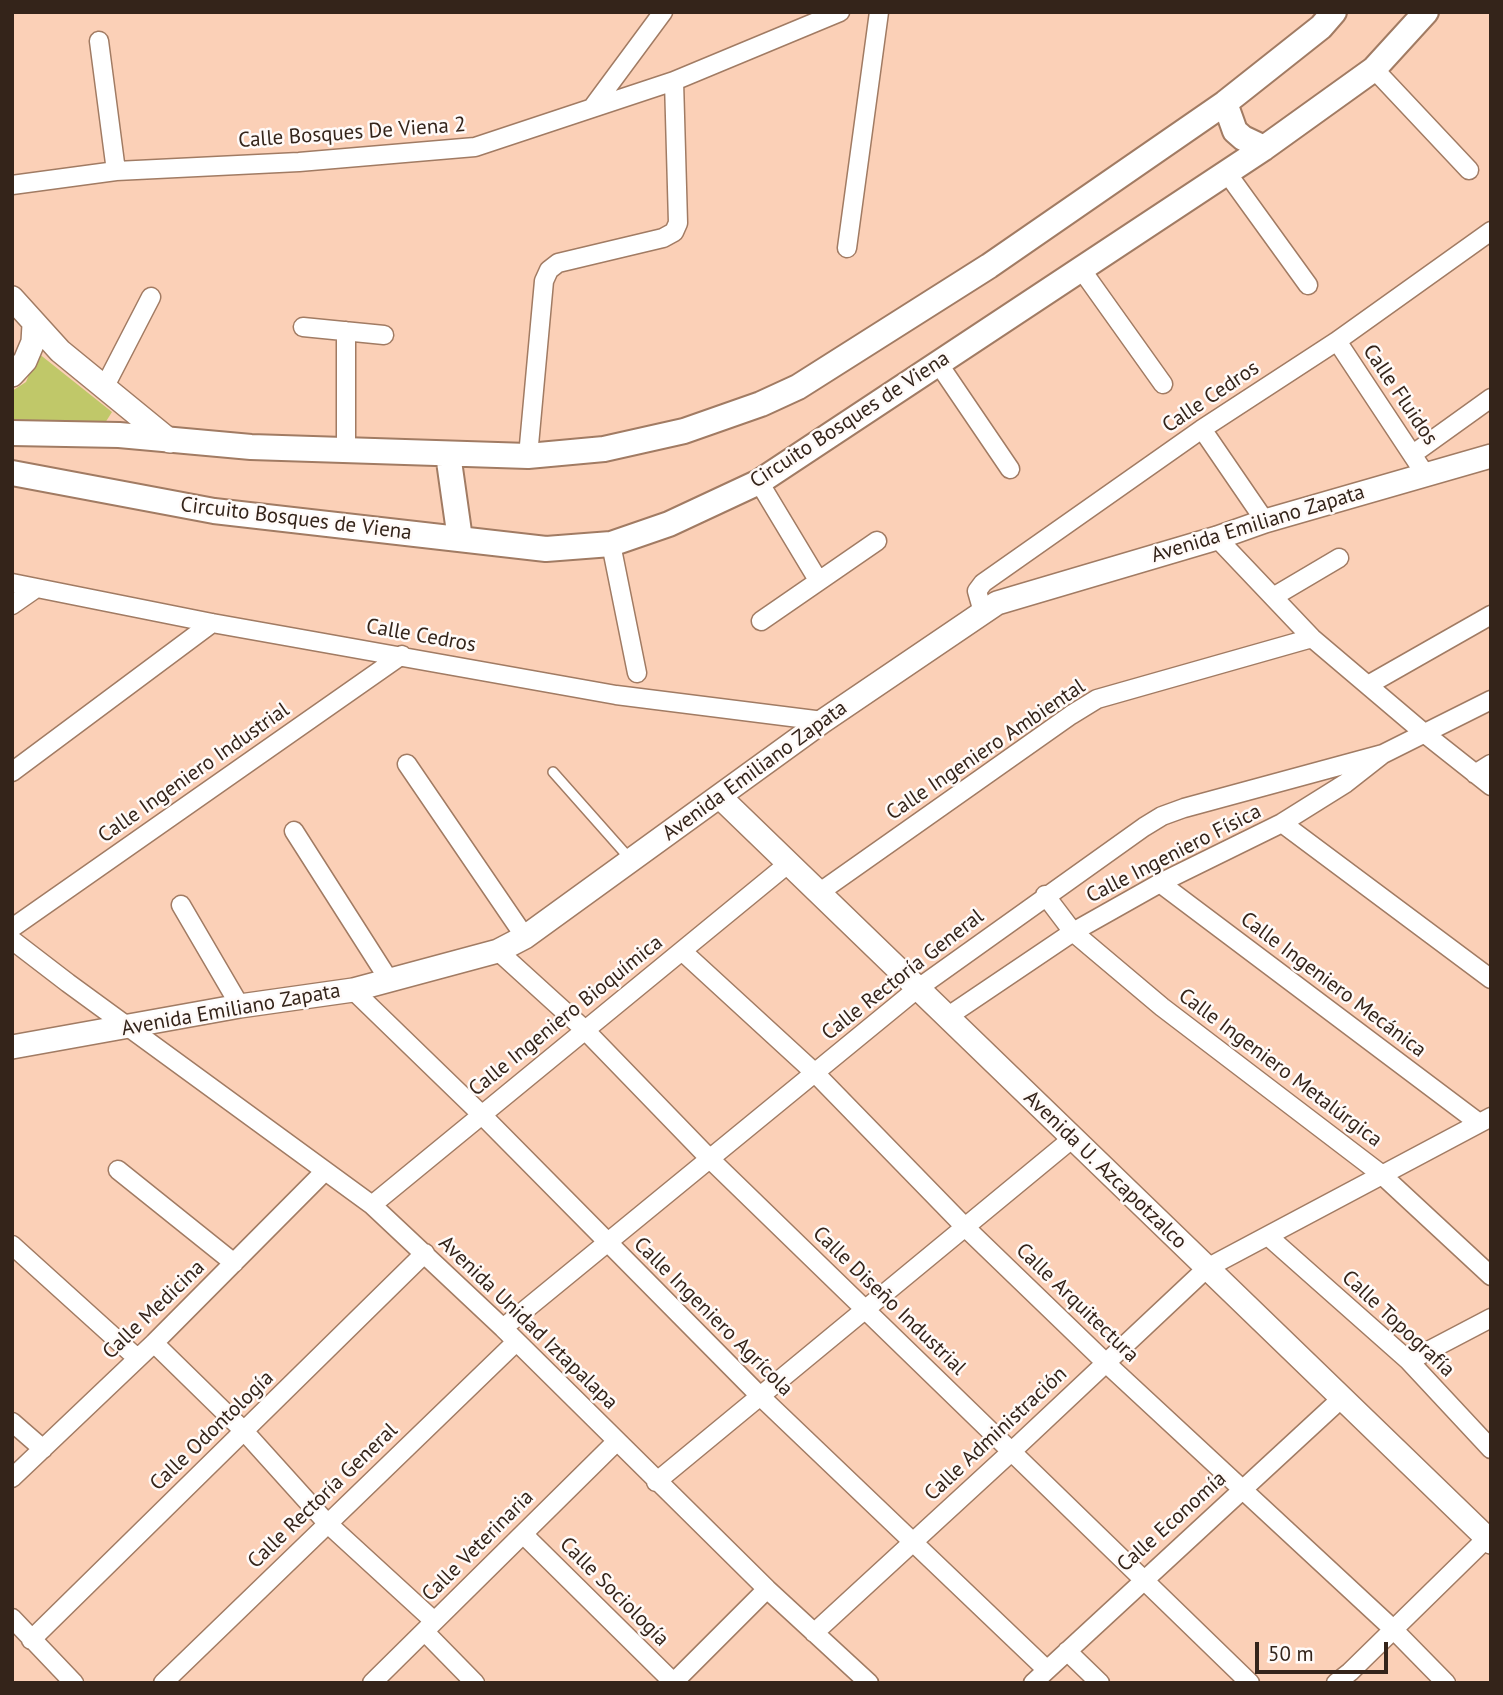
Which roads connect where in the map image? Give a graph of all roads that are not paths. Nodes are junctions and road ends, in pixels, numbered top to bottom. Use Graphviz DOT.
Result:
graph roads {
  1 [pos="663,12"];
  2 [pos="840,12"];
  3 [pos="879,12"];
  4 [pos="1334,12"];
  5 [pos="1426,12"];
  6 [pos="100,41"];
  7 [pos="1374,69"];
  8 [pos="674,80"];
  9 [pos="1225,103"];
  10 [pos="592,108"];
  11 [pos="1203,119"];
  12 [pos="1264,148"];
  13 [pos="1469,170"];
  14 [pos="1229,171"];
  15 [pos="116,172"];
  16 [pos="12,185"];
  17 [pos="1491,231"];
  18 [pos="847,248"];
  19 [pos="1081,269"];
  20 [pos="1308,285"];
  21 [pos="151,297"];
  22 [pos="12,298"];
  23 [pos="34,325"];
  24 [pos="303,327"];
  25 [pos="346,331"];
  26 [pos="384,335"];
  27 [pos="1337,341"];
  28 [pos="938,363"];
  29 [pos="12,375"];
  30 [pos="1163,384"];
  31 [pos="104,388"];
  32 [pos="1491,398"];
  33 [pos="1202,429"];
  34 [pos="12,433"];
  35 [pos="170,441"];
  36 [pos="346,450"];
  37 [pos="448,454"];
  38 [pos="528,456"];
  39 [pos="1491,456"];
  40 [pos="1419,464"];
  41 [pos="1010,469"];
  42 [pos="12,473"];
  43 [pos="759,482"];
  44 [pos="1265,521"];
  45 [pos="1217,538"];
  46 [pos="460,539"];
  47 [pos="877,541"];
  48 [pos="611,544"];
  49 [pos="1339,558"];
  50 [pos="818,580"];
  51 [pos="12,583"];
  52 [pos="34,589"];
  53 [pos="1273,597"];
  54 [pos="12,605"];
  55 [pos="983,612"];
  56 [pos="1491,615"];
  57 [pos="761,621"];
  58 [pos="212,623"];
  59 [pos="1312,638"];
  60 [pos="402,655"];
  61 [pos="637,673"];
  62 [pos="1368,685"];
  63 [pos="1491,701"];
  64 [pos="823,721"];
  65 [pos="1423,733"];
  66 [pos="1383,754"];
  67 [pos="407,764"];
  68 [pos="1491,764"];
  69 [pos="12,772"];
  70 [pos="553,772"];
  71 [pos="1475,774"];
  72 [pos="1491,786"];
  73 [pos="720,797"];
  74 [pos="1282,823"];
  75 [pos="294,831"];
  76 [pos="632,860"];
  77 [pos="789,863"];
  78 [pos="1160,883"];
  79 [pos="820,892"];
  80 [pos="1045,895"];
  81 [pos="181,905"];
  82 [pos="12,928"];
  83 [pos="1073,932"];
  84 [pos="525,937"];
  85 [pos="12,940"];
  86 [pos="498,951"];
  87 [pos="682,951"];
  88 [pos="1491,979"];
  89 [pos="389,980"];
  90 [pos="918,989"];
  91 [pos="353,990"];
  92 [pos="240,1006"];
  93 [pos="947,1017"];
  94 [pos="129,1027"];
  95 [pos="586,1030"];
  96 [pos="12,1047"];
  97 [pos="815,1073"];
  98 [pos="482,1115"];
  99 [pos="1485,1120"];
  100 [pos="1073,1138"];
  101 [pos="710,1159"];
  102 [pos="118,1170"];
  103 [pos="326,1171"];
  104 [pos="1381,1174"];
  105 [pos="372,1205"];
  106 [pos="965,1227"];
  107 [pos="1269,1237"];
  108 [pos="607,1243"];
  109 [pos="12,1245"];
  110 [pos="425,1253"];
  111 [pos="234,1263"];
  112 [pos="1207,1268"];
  113 [pos="1491,1276"];
  114 [pos="864,1310"];
  115 [pos="1491,1318"];
  116 [pos="503,1328"];
  117 [pos="516,1342"];
  118 [pos="154,1343"];
  119 [pos="137,1358"];
  120 [pos="1409,1361"];
  121 [pos="1106,1363"];
  122 [pos="760,1396"];
  123 [pos="1343,1397"];
  124 [pos="12,1422"];
  125 [pos="244,1431"];
  126 [pos="616,1441"];
  127 [pos="1491,1449"];
  128 [pos="43,1450"];
  129 [pos="1011,1452"];
  130 [pos="12,1479"];
  131 [pos="656,1482"];
  132 [pos="1241,1490"];
  133 [pos="327,1523"];
  134 [pos="523,1534"];
  135 [pos="1489,1538"];
  136 [pos="914,1541"];
  137 [pos="1143,1579"];
  138 [pos="767,1589"];
  139 [pos="12,1618"];
  140 [pos="430,1627"];
  141 [pos="1393,1629"];
  142 [pos="814,1633"];
  143 [pos="31,1640"];
  144 [pos="1067,1651"];
  145 [pos="1048,1670"];
  146 [pos="74,1683"];
  147 [pos="163,1683"];
  148 [pos="372,1683"];
  149 [pos="475,1683"];
  150 [pos="674,1683"];
  151 [pos="869,1683"];
  152 [pos="1033,1683"];
  153 [pos="1100,1683"];
  154 [pos="1250,1683"];
  155 [pos="1336,1683"];
  156 [pos="1446,1683"];
  1 -- 10 [label="street"];
  2 -- 8 [label="street, Calle Bosques De Viena 2"];
  3 -- 18 [label="street"];
  4 -- 9 [label="main road"];
  5 -- 7 [label="main road, Circuito Bosques de Viena"];
  6 -- 15 [label="street"];
  7 -- 12 [label="main road, Circuito Bosques de Viena"];
  7 -- 13 [label="street"];
  8 -- 10 [label="street, Calle Bosques De Viena 2"];
  8 -- 38 [label="street"];
  9 -- 11 [label="main road"];
  9 -- 12 [label="main road"];
  10 -- 15 [label="street, Calle Bosques De Viena 2"];
  11 -- 14 [label="main road"];
  11 -- 38 [label="main road"];
  12 -- 14 [label="main road, Circuito Bosques de Viena"];
  14 -- 19 [label="main road, Circuito Bosques de Viena"];
  14 -- 20 [label="street"];
  15 -- 16 [label="street, Calle Bosques De Viena 2"];
  17 -- 27 [label="street, Calle Cedros"];
  19 -- 28 [label="main road, Circuito Bosques de Viena"];
  19 -- 30 [label="street"];
  21 -- 31 [label="street"];
  22 -- 23 [label="street"];
  23 -- 29 [label="street"];
  23 -- 31 [label="street"];
  24 -- 25 [label="street"];
  25 -- 26 [label="street"];
  25 -- 36 [label="street"];
  27 -- 33 [label="street, Calle Cedros"];
  27 -- 40 [label="street, Calle Fluidos"];
  28 -- 41 [label="street"];
  28 -- 43 [label="main road, Circuito Bosques de Viena"];
  31 -- 35 [label="street"];
  32 -- 40 [label="street"];
  33 -- 44 [label="street"];
  33 -- 55 [label="street, Calle Cedros"];
  34 -- 35 [label="main road"];
  35 -- 36 [label="main road"];
  36 -- 37 [label="main road"];
  37 -- 38 [label="main road"];
  37 -- 46 [label="main road"];
  39 -- 40 [label="street, Avenida Emiliano Zapata"];
  40 -- 44 [label="street, Avenida Emiliano Zapata"];
  42 -- 46 [label="main road, Circuito Bosques de Viena"];
  43 -- 48 [label="main road, Circuito Bosques de Viena"];
  43 -- 50 [label="street"];
  44 -- 45 [label="street, Avenida Emiliano Zapata"];
  45 -- 53 [label="street"];
  45 -- 55 [label="street, Avenida Emiliano Zapata"];
  46 -- 48 [label="main road, Circuito Bosques de Viena"];
  47 -- 50 [label="street"];
  48 -- 61 [label="street"];
  49 -- 53 [label="street"];
  50 -- 57 [label="street"];
  51 -- 52 [label="street, Calle Cedros"];
  52 -- 54 [label="street"];
  52 -- 58 [label="street, Calle Cedros"];
  53 -- 59 [label="street"];
  55 -- 64 [label="street, Avenida Emiliano Zapata"];
  56 -- 62 [label="street"];
  58 -- 60 [label="street, Calle Cedros"];
  58 -- 69 [label="street"];
  59 -- 62 [label="street"];
  59 -- 79 [label="street, Calle Ingeniero Ambiental"];
  60 -- 64 [label="street, Calle Cedros"];
  60 -- 82 [label="street, Calle Ingeniero Industrial"];
  62 -- 65 [label="street"];
  63 -- 65 [label="street, Calle Ingeniero Física"];
  64 -- 73 [label="street, Avenida Emiliano Zapata"];
  65 -- 66 [label="street, Calle Ingeniero Física"];
  65 -- 71 [label="street"];
  66 -- 74 [label="street, Calle Ingeniero Física"];
  66 -- 80 [label="street, Calle Rectoría General"];
  67 -- 84 [label="street"];
  68 -- 71 [label="street"];
  70 -- 76 [label="lane"];
  71 -- 72 [label="street"];
  73 -- 76 [label="street, Avenida Emiliano Zapata"];
  73 -- 77 [label="street, Avenida U. Azcapotzalco"];
  74 -- 78 [label="street, Calle Ingeniero Física"];
  74 -- 88 [label="street"];
  75 -- 89 [label="street"];
  76 -- 84 [label="street, Avenida Emiliano Zapata"];
  77 -- 79 [label="street, Avenida U. Azcapotzalco"];
  77 -- 87 [label="street, Calle Ingeniero Bioquímica"];
  78 -- 83 [label="street, Calle Ingeniero Física"];
  78 -- 99 [label="street, Calle Ingeniero Mecánica"];
  79 -- 90 [label="street, Avenida U. Azcapotzalco"];
  80 -- 83 [label="street, Calle Ingeniero Metalúrgica"];
  80 -- 90 [label="street, Calle Rectoría General"];
  81 -- 92 [label="street"];
  83 -- 93 [label="street, Calle Ingeniero Física"];
  83 -- 104 [label="street, Calle Ingeniero Metalúrgica"];
  84 -- 86 [label="street, Avenida Emiliano Zapata"];
  85 -- 94 [label="street, Avenida Unidad Iztapalapa"];
  86 -- 89 [label="street, Avenida Emiliano Zapata"];
  86 -- 95 [label="street, Calle Diseño Industrial"];
  87 -- 95 [label="street, Calle Ingeniero Bioquímica"];
  87 -- 97 [label="street, Calle Arquitectura"];
  89 -- 91 [label="street, Avenida Emiliano Zapata"];
  90 -- 93 [label="street, Avenida U. Azcapotzalco"];
  90 -- 97 [label="street, Calle Rectoría General"];
  91 -- 92 [label="street, Avenida Emiliano Zapata"];
  91 -- 98 [label="street, Calle Ingeniero Agrícola"];
  92 -- 94 [label="street, Avenida Emiliano Zapata"];
  93 -- 100 [label="street, Avenida U. Azcapotzalco"];
  94 -- 96 [label="street, Avenida Emiliano Zapata"];
  94 -- 103 [label="street, Avenida Unidad Iztapalapa"];
  95 -- 98 [label="street, Calle Ingeniero Bioquímica"];
  95 -- 101 [label="street, Calle Diseño Industrial"];
  97 -- 101 [label="street, Calle Rectoría General"];
  97 -- 106 [label="street, Calle Arquitectura"];
  98 -- 105 [label="street, Calle Ingeniero Bioquímica"];
  98 -- 108 [label="street, Calle Ingeniero Agrícola"];
  99 -- 104 [label="street, Calle Administración"];
  100 -- 106 [label="street"];
  100 -- 112 [label="street, Avenida U. Azcapotzalco"];
  101 -- 108 [label="street, Calle Rectoría General"];
  101 -- 114 [label="street, Calle Diseño Industrial"];
  102 -- 111 [label="street"];
  103 -- 105 [label="street, Avenida Unidad Iztapalapa"];
  103 -- 111 [label="street, Calle Medicina"];
  104 -- 107 [label="street, Calle Administración"];
  104 -- 113 [label="street, Calle Ingeniero Metalúrgica"];
  105 -- 110 [label="street, Avenida Unidad Iztapalapa"];
  106 -- 114 [label="street"];
  106 -- 121 [label="street, Calle Arquitectura"];
  107 -- 112 [label="street, Calle Administración"];
  107 -- 120 [label="street, Calle Topografía"];
  108 -- 116 [label="street, Calle Rectoría General"];
  108 -- 122 [label="street, Calle Ingeniero Agrícola"];
  109 -- 119 [label="street"];
  110 -- 116 [label="street, Avenida Unidad Iztapalapa"];
  110 -- 125 [label="street, Calle Odontología"];
  111 -- 118 [label="street, Calle Medicina"];
  112 -- 121 [label="street, Calle Administración"];
  112 -- 123 [label="street, Avenida U. Azcapotzalco"];
  114 -- 122 [label="street"];
  114 -- 129 [label="street, Calle Diseño Industrial"];
  115 -- 120 [label="street"];
  116 -- 117 [label="street, Avenida Unidad Iztapalapa"];
  117 -- 126 [label="street, Avenida Unidad Iztapalapa"];
  117 -- 133 [label="street, Calle Rectoría General"];
  118 -- 119 [label="street, Calle Medicina"];
  118 -- 125 [label="street"];
  119 -- 128 [label="street, Calle Medicina"];
  120 -- 127 [label="street, Calle Topografía"];
  121 -- 129 [label="street, Calle Administración"];
  121 -- 132 [label="street, Calle Arquitectura"];
  122 -- 131 [label="street"];
  122 -- 136 [label="street, Calle Ingeniero Agrícola"];
  123 -- 132 [label="street, Calle Economía"];
  123 -- 135 [label="street, Avenida U. Azcapotzalco"];
  124 -- 128 [label="street"];
  125 -- 133 [label="street"];
  125 -- 143 [label="street, Calle Odontología"];
  126 -- 131 [label="street, Avenida Unidad Iztapalapa"];
  126 -- 134 [label="street, Calle Veterinaria"];
  128 -- 130 [label="street, Calle Medicina"];
  129 -- 136 [label="street, Calle Administración"];
  129 -- 137 [label="street, Calle Diseño Industrial"];
  131 -- 138 [label="street, Avenida Unidad Iztapalapa"];
  132 -- 137 [label="street, Calle Economía"];
  132 -- 141 [label="street, Calle Arquitectura"];
  133 -- 140 [label="street"];
  133 -- 147 [label="street, Calle Rectoría General"];
  134 -- 140 [label="street, Calle Veterinaria"];
  134 -- 150 [label="street, Calle Sociología"];
  135 -- 141 [label="street"];
  136 -- 142 [label="street, Calle Administración"];
  136 -- 145 [label="street, Calle Ingeniero Agrícola"];
  137 -- 144 [label="street, Calle Economía"];
  137 -- 154 [label="street, Calle Diseño Industrial"];
  138 -- 142 [label="street, Avenida Unidad Iztapalapa"];
  138 -- 150 [label="street"];
  139 -- 143 [label="street"];
  140 -- 148 [label="street, Calle Veterinaria"];
  140 -- 149 [label="street"];
  141 -- 155 [label="street"];
  141 -- 156 [label="street, Calle Arquitectura"];
  142 -- 151 [label="street, Avenida Unidad Iztapalapa"];
  143 -- 146 [label="street"];
  144 -- 145 [label="street, Calle Economía"];
  144 -- 153 [label="street"];
  145 -- 152 [label="street, Calle Economía"];
}
